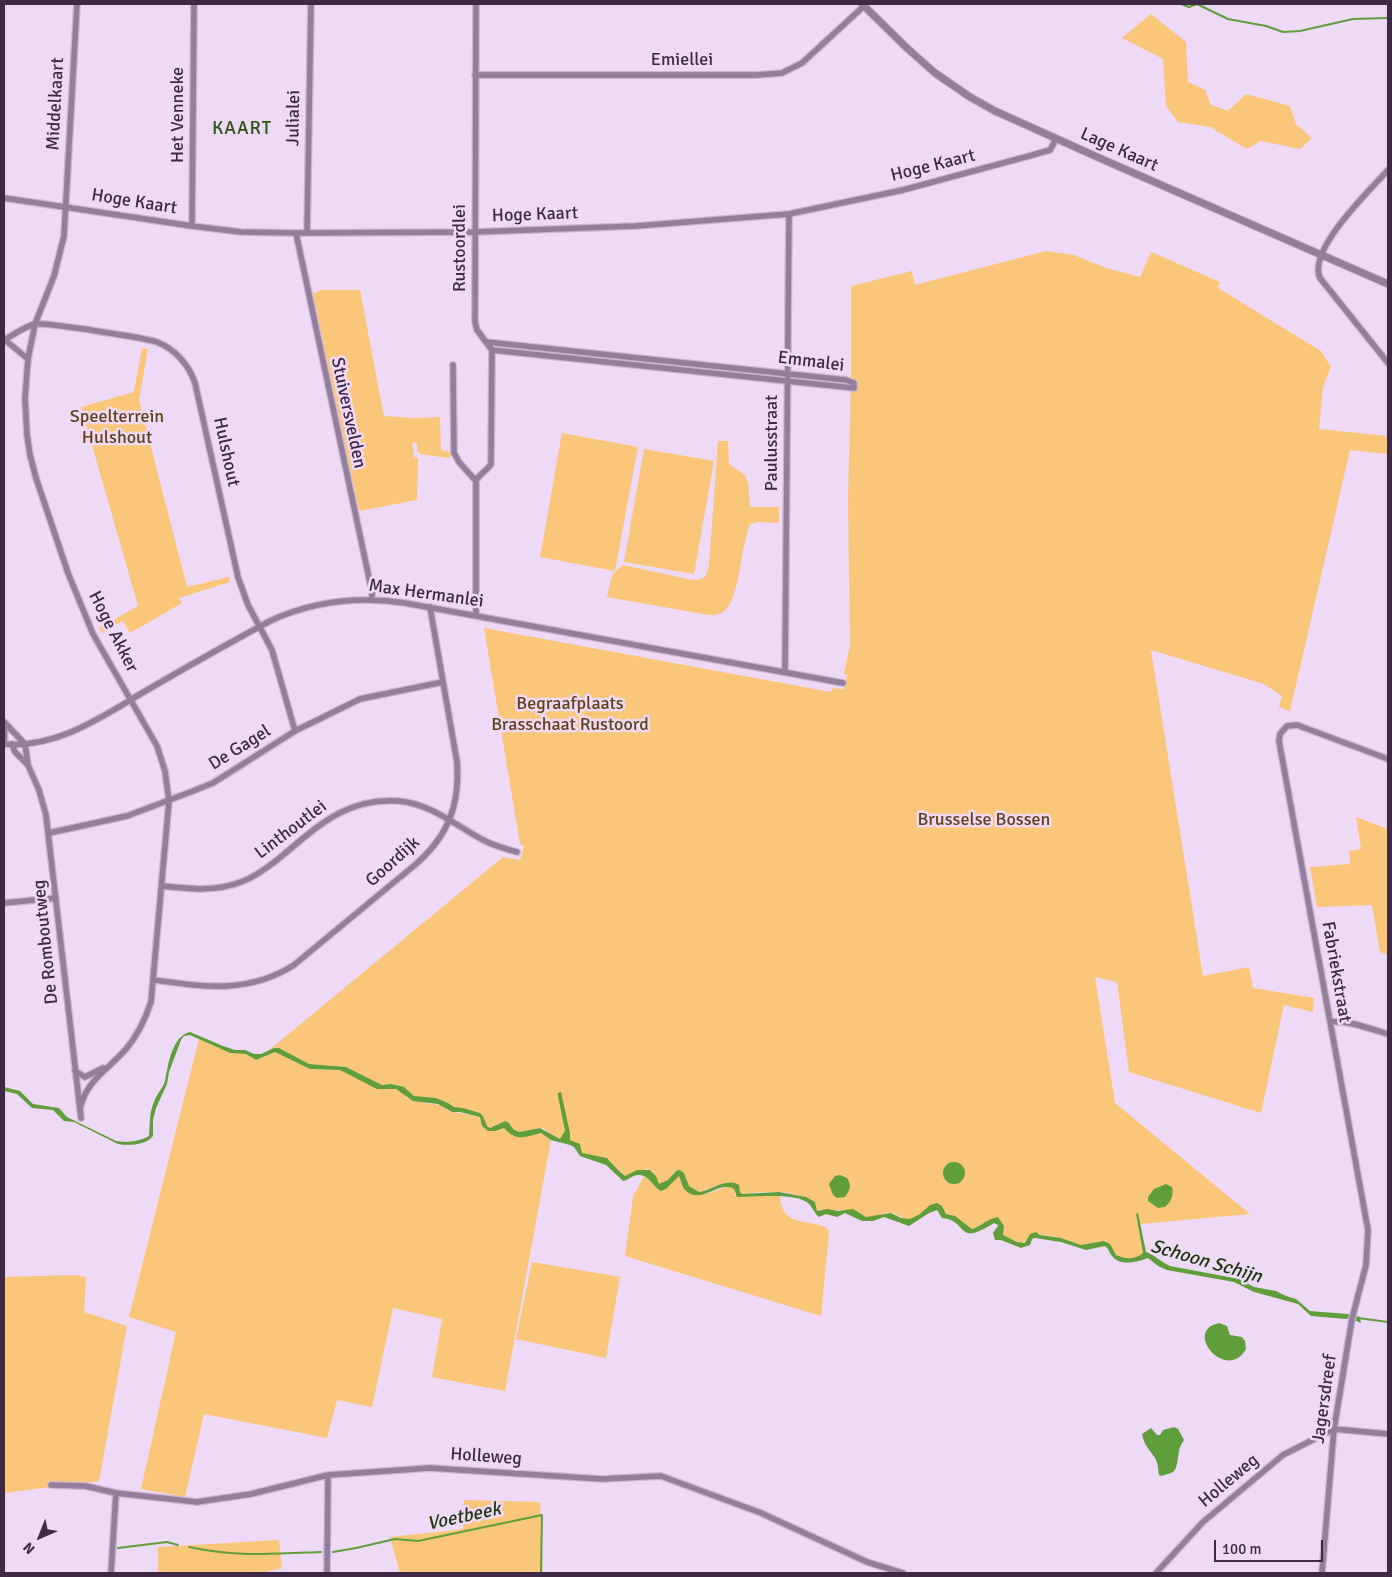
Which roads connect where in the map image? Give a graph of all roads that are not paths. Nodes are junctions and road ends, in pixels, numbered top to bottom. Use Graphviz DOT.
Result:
graph roads {
  1 [pos="77,4"];
  2 [pos="194,4"];
  3 [pos="311,4"];
  4 [pos="476,4"];
  5 [pos="863,5"];
  6 [pos="475,75"];
  7 [pos="1056,139"];
  8 [pos="1388,170"];
  9 [pos="4,198"];
  10 [pos="66,207"];
  11 [pos="789,214"];
  12 [pos="192,226"];
  13 [pos="475,232"];
  14 [pos="296,233"];
  15 [pos="307,233"];
  16 [pos="1320,254"];
  17 [pos="1388,284"];
  18 [pos="35,324"];
  19 [pos="4,340"];
  20 [pos="486,342"];
  21 [pos="492,350"];
  22 [pos="28,359"];
  23 [pos="1388,363"];
  24 [pos="453,365"];
  25 [pos="787,374"];
  26 [pos="788,381"];
  27 [pos="476,481"];
  28 [pos="372,599"];
  29 [pos="430,607"];
  30 [pos="476,615"];
  31 [pos="260,626"];
  32 [pos="785,672"];
  33 [pos="443,682"];
  34 [pos="843,683"];
  35 [pos="131,699"];
  36 [pos="4,723"];
  37 [pos="295,731"];
  38 [pos="4,744"];
  39 [pos="12,744"];
  40 [pos="25,744"];
  41 [pos="1388,759"];
  42 [pos="28,765"];
  43 [pos="169,801"];
  44 [pos="450,820"];
  45 [pos="49,833"];
  46 [pos="517,852"];
  47 [pos="162,886"];
  48 [pos="56,898"];
  49 [pos="4,903"];
  50 [pos="154,980"];
  51 [pos="1330,1022"];
  52 [pos="1388,1034"];
  53 [pos="114,1062"];
  54 [pos="76,1071"];
  55 [pos="80,1109"];
  56 [pos="81,1118"];
  57 [pos="1368,1230"];
  58 [pos="1334,1429"];
  59 [pos="1388,1434"];
  60 [pos="328,1475"];
  61 [pos="51,1485"];
  62 [pos="116,1493"];
  63 [pos="111,1573"];
  64 [pos="327,1573"];
  65 [pos="904,1573"];
  66 [pos="1156,1573"];
  67 [pos="1322,1573"];
  1 -- 10 [label="street, Middelkaart"];
  2 -- 12 [label="street, Het Venneke"];
  3 -- 15 [label="street, Julialei"];
  4 -- 6 [label="street, Rustoordlei"];
  5 -- 6 [label="street, Emiellei"];
  5 -- 7 [label="street, Lage Kaart"];
  6 -- 13 [label="street, Rustoordlei"];
  7 -- 11 [label="street, Hoge Kaart"];
  7 -- 16 [label="street, Lage Kaart"];
  8 -- 16 [label="street"];
  9 -- 10 [label="street, Hoge Kaart"];
  10 -- 12 [label="street, Hoge Kaart"];
  10 -- 18 [label="street, Hoge Akker"];
  11 -- 13 [label="street, Hoge Kaart"];
  11 -- 25 [label="street, Paulusstraat"];
  12 -- 14 [label="street, Hoge Kaart"];
  13 -- 15 [label="street, Hoge Kaart"];
  13 -- 20 [label="street, Rustoordlei"];
  14 -- 15 [label="street, Hoge Kaart"];
  14 -- 28 [label="street, Stuiversvelden"];
  16 -- 17 [label="street, Lage Kaart"];
  16 -- 23 [label="street"];
  18 -- 19 [label="street"];
  18 -- 22 [label="street, Hoge Akker"];
  18 -- 31 [label="street, Hulshout"];
  19 -- 22 [label="street"];
  20 -- 21 [label="street, Rustoordlei"];
  20 -- 25 [label="street, Emmalei"];
  21 -- 26 [label="street, Emmalei"];
  21 -- 27 [label="street"];
  22 -- 35 [label="street, Hoge Akker"];
  24 -- 27 [label="street"];
  25 -- 26 [label="street, Paulusstraat"];
  25 -- 26 [label="street, Emmalei"];
  26 -- 32 [label="street, Paulusstraat"];
  27 -- 30 [label="street"];
  28 -- 29 [label="street, Max Hermanlei"];
  28 -- 31 [label="street, Max Hermanlei"];
  29 -- 30 [label="street, Max Hermanlei"];
  29 -- 33 [label="street, Goordijk"];
  30 -- 32 [label="street, Max Hermanlei"];
  31 -- 35 [label="street, Max Hermanlei"];
  31 -- 37 [label="street, Hulshout"];
  32 -- 34 [label="street, Max Hermanlei"];
  33 -- 37 [label="street, De Gagel"];
  33 -- 44 [label="street, Goordijk"];
  35 -- 40 [label="street, Max Hermanlei"];
  35 -- 43 [label="street, Hoge Akker"];
  36 -- 38 [label="street"];
  36 -- 40 [label="street"];
  37 -- 43 [label="street, De Gagel"];
  38 -- 39 [label="street, Max Hermanlei"];
  39 -- 40 [label="street, Max Hermanlei"];
  39 -- 42 [label="street, De Romboutweg"];
  40 -- 42 [label="street, De Romboutweg"];
  41 -- 51 [label="street, Fabriekstraat"];
  42 -- 45 [label="street, De Romboutweg"];
  43 -- 45 [label="street, De Gagel"];
  43 -- 47 [label="street, Hoge Akker"];
  44 -- 46 [label="street, Linthoutlei"];
  44 -- 47 [label="street, Linthoutlei"];
  44 -- 50 [label="street, Goordijk"];
  45 -- 48 [label="street, De Romboutweg"];
  47 -- 50 [label="street, Hoge Akker"];
  48 -- 49 [label="street"];
  48 -- 54 [label="street, De Romboutweg"];
  50 -- 53 [label="street, Hoge Akker"];
  51 -- 52 [label="street"];
  51 -- 57 [label="street, Fabriekstraat"];
  53 -- 54 [label="street, Hoge Akker"];
  53 -- 55 [label="street, Hoge Akker"];
  54 -- 55 [label="street, De Romboutweg"];
  55 -- 56 [label="street, De Romboutweg"];
  57 -- 58 [label="street, Jagersdreef"];
  58 -- 59 [label="street"];
  58 -- 66 [label="street, Holleweg"];
  58 -- 67 [label="street, Jagersdreef"];
  60 -- 62 [label="street, Holleweg"];
  60 -- 64 [label="street"];
  60 -- 65 [label="street, Holleweg"];
  61 -- 62 [label="street, Holleweg"];
  62 -- 63 [label="street"];
}
